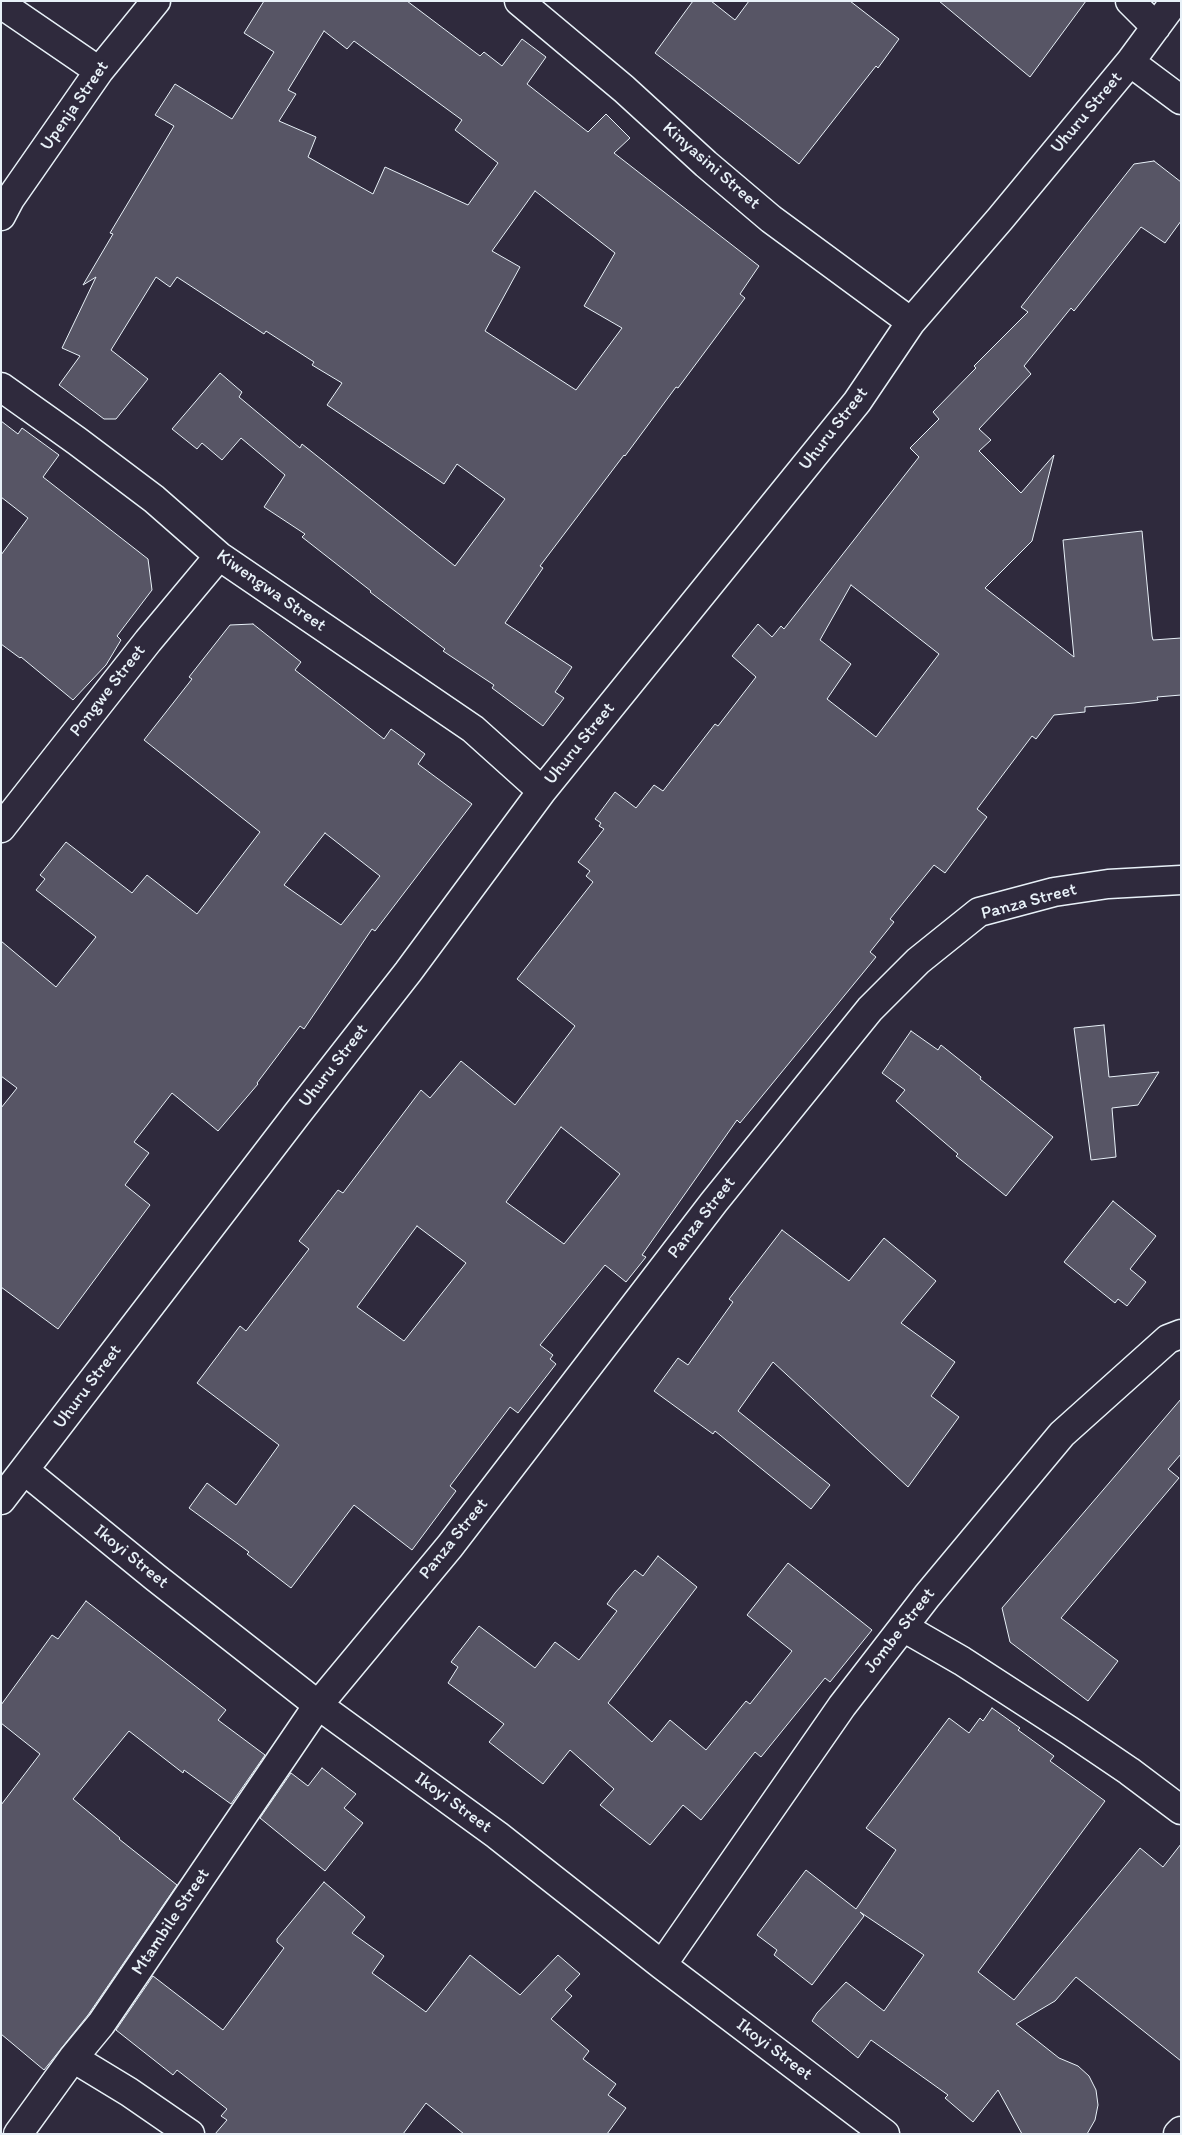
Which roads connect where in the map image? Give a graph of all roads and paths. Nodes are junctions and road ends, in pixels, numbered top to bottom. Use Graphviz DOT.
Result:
graph roads {
  1 [pos="156,1"];
  2 [pos="519,1"];
  3 [pos="1130,1"];
  4 [pos="1175,1"];
  5 [pos="1,4"];
  6 [pos="1156,27"];
  7 [pos="1130,62"];
  8 [pos="98,71"];
  9 [pos="1181,100"];
  10 [pos="1,216"];
  11 [pos="910,322"];
  12 [pos="1,387"];
  13 [pos="219,556"];
  14 [pos="542,790"];
  15 [pos="1,828"];
  16 [pos="1181,880"];
  17 [pos="1181,1334"];
  18 [pos="24,1470"];
  19 [pos="1,1500"];
  20 [pos="903,1627"];
  21 [pos="318,1705"];
  22 [pos="1181,1810"];
  23 [pos="662,1965"];
  24 [pos="73,2058"];
  25 [pos="1181,2131"];
  26 [pos="18,2134"];
  27 [pos="190,2134"];
  28 [pos="884,2134"];
  29 [pos="1178,2134"];
  1 -- 8 [label="street, Upenja Street"];
  2 -- 11 [label="street, Kinyasini Street"];
  3 -- 6 [label="street"];
  4 -- 6 [label="street, Uhuru Street"];
  5 -- 8 [label="street"];
  6 -- 7 [label="street, Uhuru Street"];
  7 -- 9 [label="street"];
  7 -- 11 [label="street, Uhuru Street"];
  8 -- 10 [label="street, Upenja Street"];
  11 -- 14 [label="street, Uhuru Street"];
  12 -- 13 [label="street, Kiwengwa Street"];
  13 -- 14 [label="street, Kiwengwa Street"];
  13 -- 15 [label="street, Pongwe Street"];
  14 -- 18 [label="street, Uhuru Street"];
  16 -- 21 [label="street, Panza Street"];
  17 -- 20 [label="street, Jombe Street"];
  18 -- 19 [label="street, Uhuru Street"];
  18 -- 21 [label="street, Ikoyi Street"];
  20 -- 22 [label="street"];
  20 -- 23 [label="street, Jombe Street"];
  21 -- 23 [label="street, Ikoyi Street"];
  21 -- 24 [label="street, Mtambile Street"];
  23 -- 28 [label="street, Ikoyi Street"];
  24 -- 26 [label="street, Mtambile Street"];
  24 -- 27 [label="street"];
  25 -- 29 [label="street"];
}
